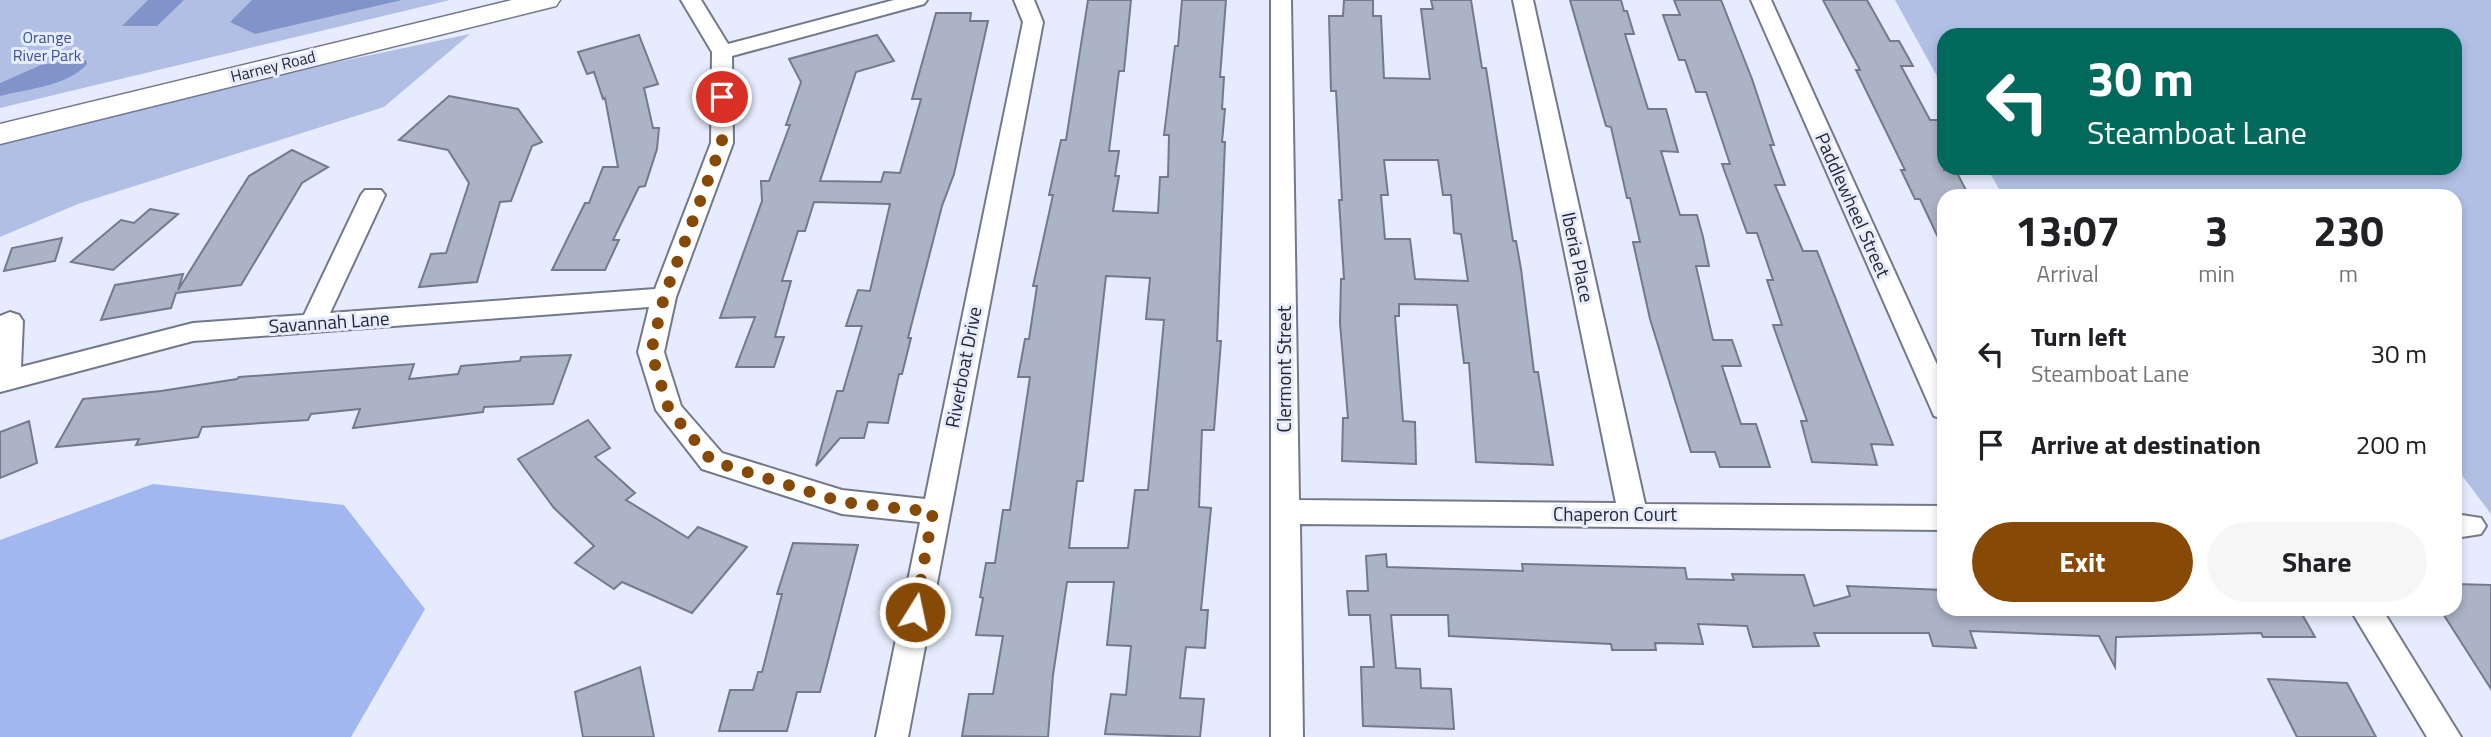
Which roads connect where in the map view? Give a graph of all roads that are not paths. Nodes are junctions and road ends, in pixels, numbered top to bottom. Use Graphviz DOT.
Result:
graph roads {
  1 [pos="546,0"];
  2 [pos="691,0"];
  3 [pos="917,0"];
  4 [pos="1024,0"];
  5 [pos="1282,0"];
  6 [pos="1523,0"];
  7 [pos="1761,0"];
  8 [pos="722,52"];
  9 [pos="0,134"];
  10 [pos="373,195"];
  11 [pos="664,297"];
  12 [pos="10,321"];
  13 [pos="312,324"];
  14 [pos="3,381"];
  15 [pos="1937,393"];
  16 [pos="933,512"];
  17 [pos="1285,512"];
  18 [pos="1633,514"];
  19 [pos="1937,518"];
  20 [pos="2369,616"];
  21 [pos="892,737"];
  22 [pos="1287,737"];
  23 [pos="2445,737"];
  1 -- 9 [label="street, Harney Road"];
  2 -- 8 [label="street"];
  3 -- 8 [label="street"];
  4 -- 16 [label="street, Riverboat Drive"];
  5 -- 17 [label="street, Clermont Street"];
  6 -- 18 [label="street, Iberia Place"];
  7 -- 15 [label="street, Paddlewheel Street"];
  8 -- 11 [label="street"];
  10 -- 13 [label="street"];
  11 -- 13 [label="street, Savannah Lane"];
  11 -- 16 [label="street"];
  12 -- 14 [label="street"];
  13 -- 14 [label="street, Savannah Lane"];
  16 -- 21 [label="street, Riverboat Drive"];
  17 -- 18 [label="street, Chaperon Court"];
  17 -- 22 [label="street, Clermont Street"];
  18 -- 19 [label="street, Chaperon Court"];
  20 -- 23 [label="street"];
}
